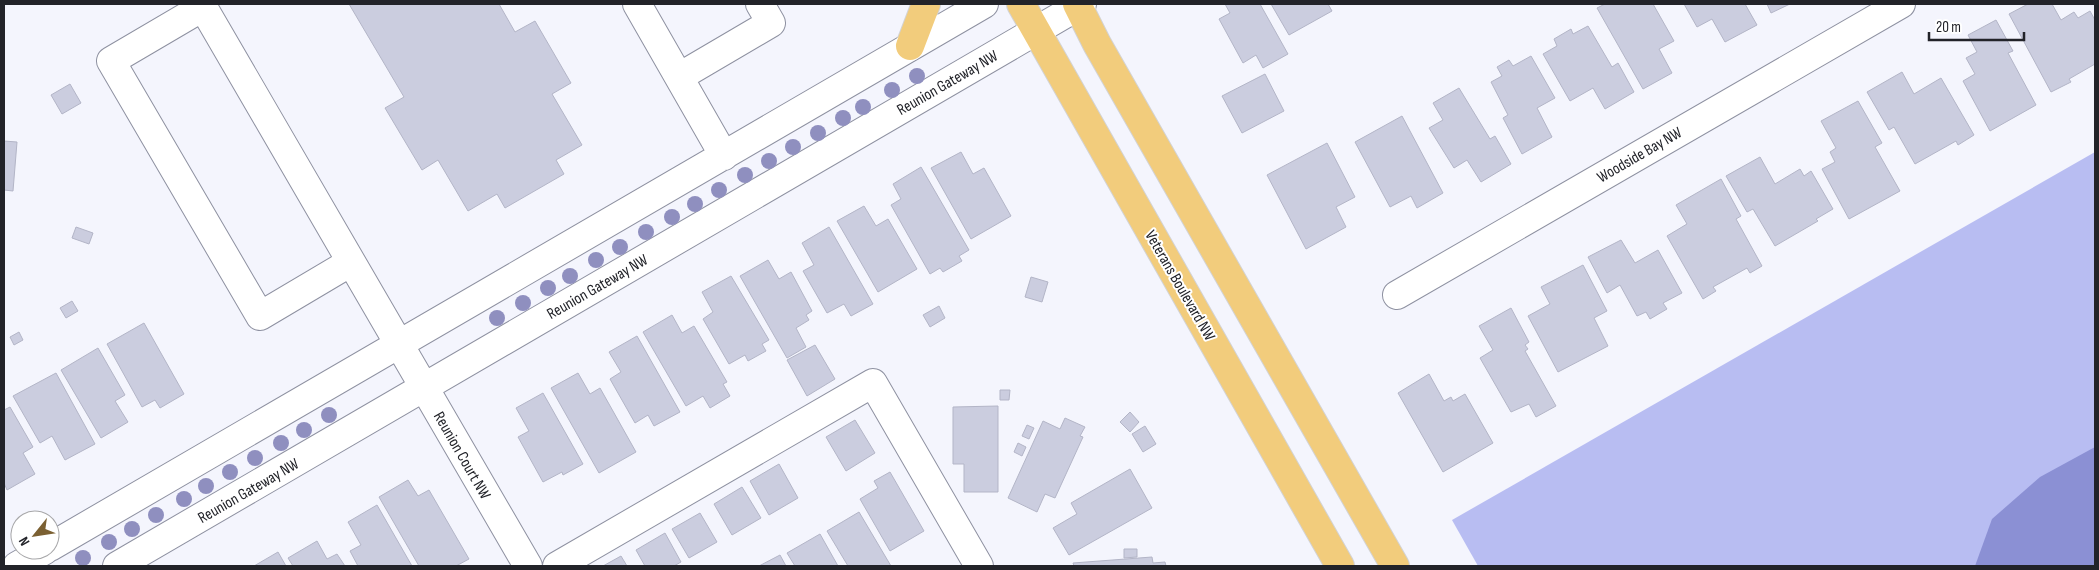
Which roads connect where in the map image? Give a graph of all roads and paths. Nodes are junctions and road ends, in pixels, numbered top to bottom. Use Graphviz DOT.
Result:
graph roads {
  1 [pos="637,4"];
  2 [pos="760,4"];
  3 [pos="926,4"];
  4 [pos="984,4"];
  5 [pos="1020,4"];
  6 [pos="1079,4"];
  7 [pos="206,6"];
  8 [pos="1886,7"];
  9 [pos="1036,30"];
  10 [pos="910,46"];
  11 [pos="679,77"];
  12 [pos="724,156"];
  13 [pos="351,262"];
  14 [pos="1397,295"];
  15 [pos="399,344"];
  16 [pos="424,388"];
  17 [pos="60,541"];
  18 [pos="117,566"];
  19 [pos="528,566"];
  20 [pos="557,566"];
  21 [pos="978,566"];
  22 [pos="1340,566"];
  23 [pos="1395,566"];
  1 -- 11 [label="street"];
  2 -- 11 [label="street"];
  3 -- 10 [label="main road"];
  4 -- 10 [label="street"];
  5 -- 9 [label="main road, Veterans Boulevard NW"];
  6 -- 9 [label="street, Reunion Gateway NW"];
  6 -- 23 [label="main road"];
  7 -- 13 [label="street, Reunion Court NW"];
  7 -- 13 [label="street"];
  8 -- 14 [label="street, Woodside Bay NW"];
  9 -- 16 [label="street, Reunion Gateway NW"];
  9 -- 22 [label="main road, Veterans Boulevard NW"];
  10 -- 12 [label="street"];
  11 -- 12 [label="street"];
  12 -- 15 [label="street"];
  13 -- 15 [label="street, Reunion Court NW"];
  15 -- 16 [label="street, Reunion Court NW"];
  15 -- 17 [label="street"];
  16 -- 18 [label="street, Reunion Gateway NW"];
  16 -- 19 [label="street, Reunion Court NW"];
  20 -- 21 [label="street"];
}
